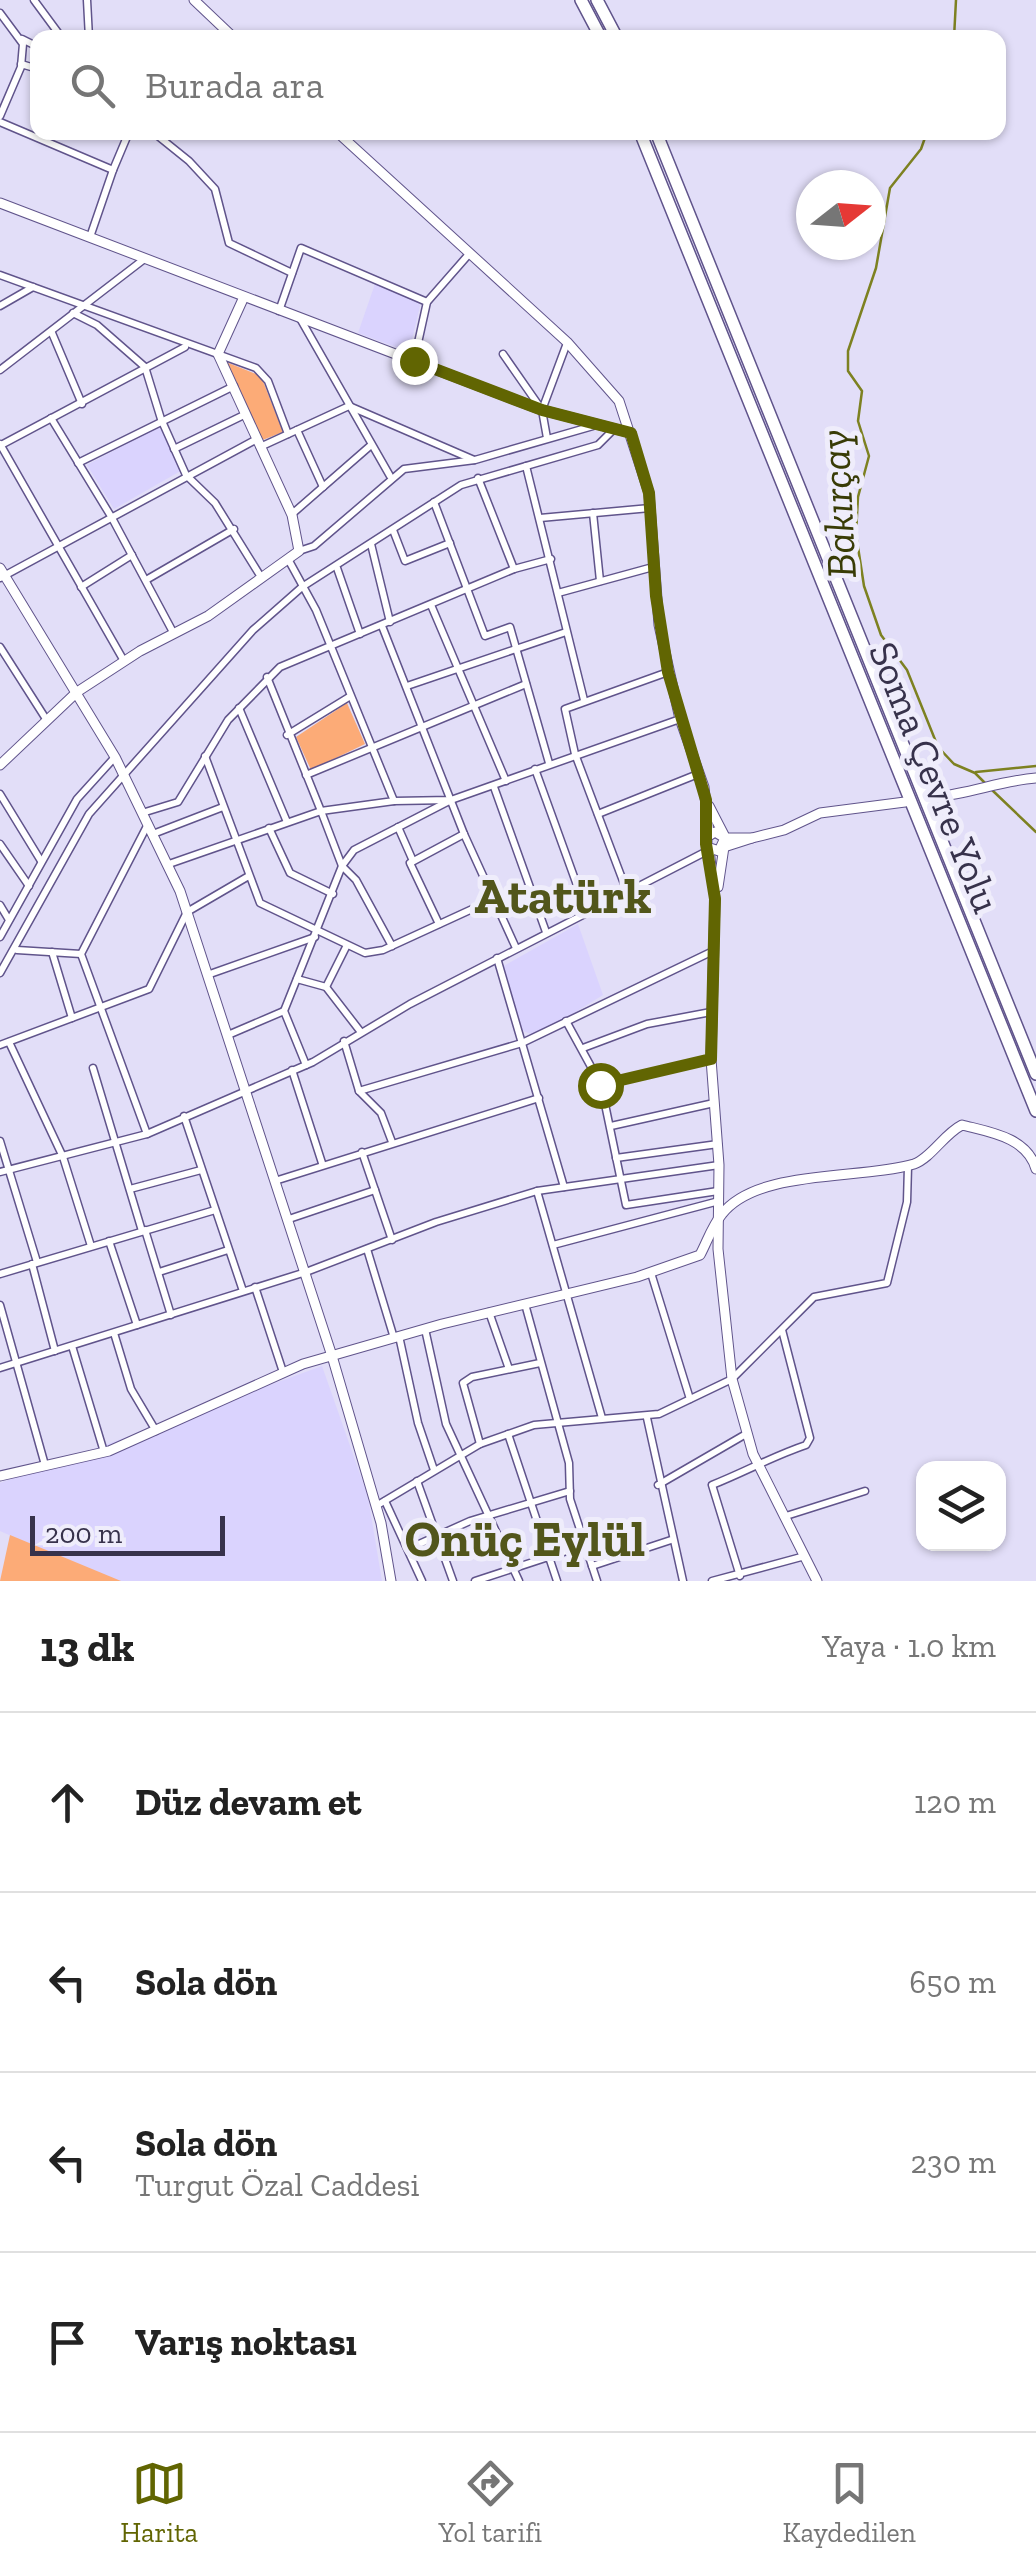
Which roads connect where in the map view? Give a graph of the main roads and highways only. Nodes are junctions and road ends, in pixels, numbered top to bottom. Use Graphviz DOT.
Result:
graph roads {
  1 [pos="581,0"];
  2 [pos="598,0"];
  3 [pos="597,30"];
  4 [pos="613,30"];
  5 [pos="643,140"];
  6 [pos="659,140"];
  7 [pos="1036,1074"];
  8 [pos="1036,1111"];
  1 -- 3 [label="highway"];
  2 -- 4 [label="highway"];
  5 -- 8 [label="highway, Soma Çevre Yolu"];
  6 -- 7 [label="highway, Soma Çevre Yolu"];
}
